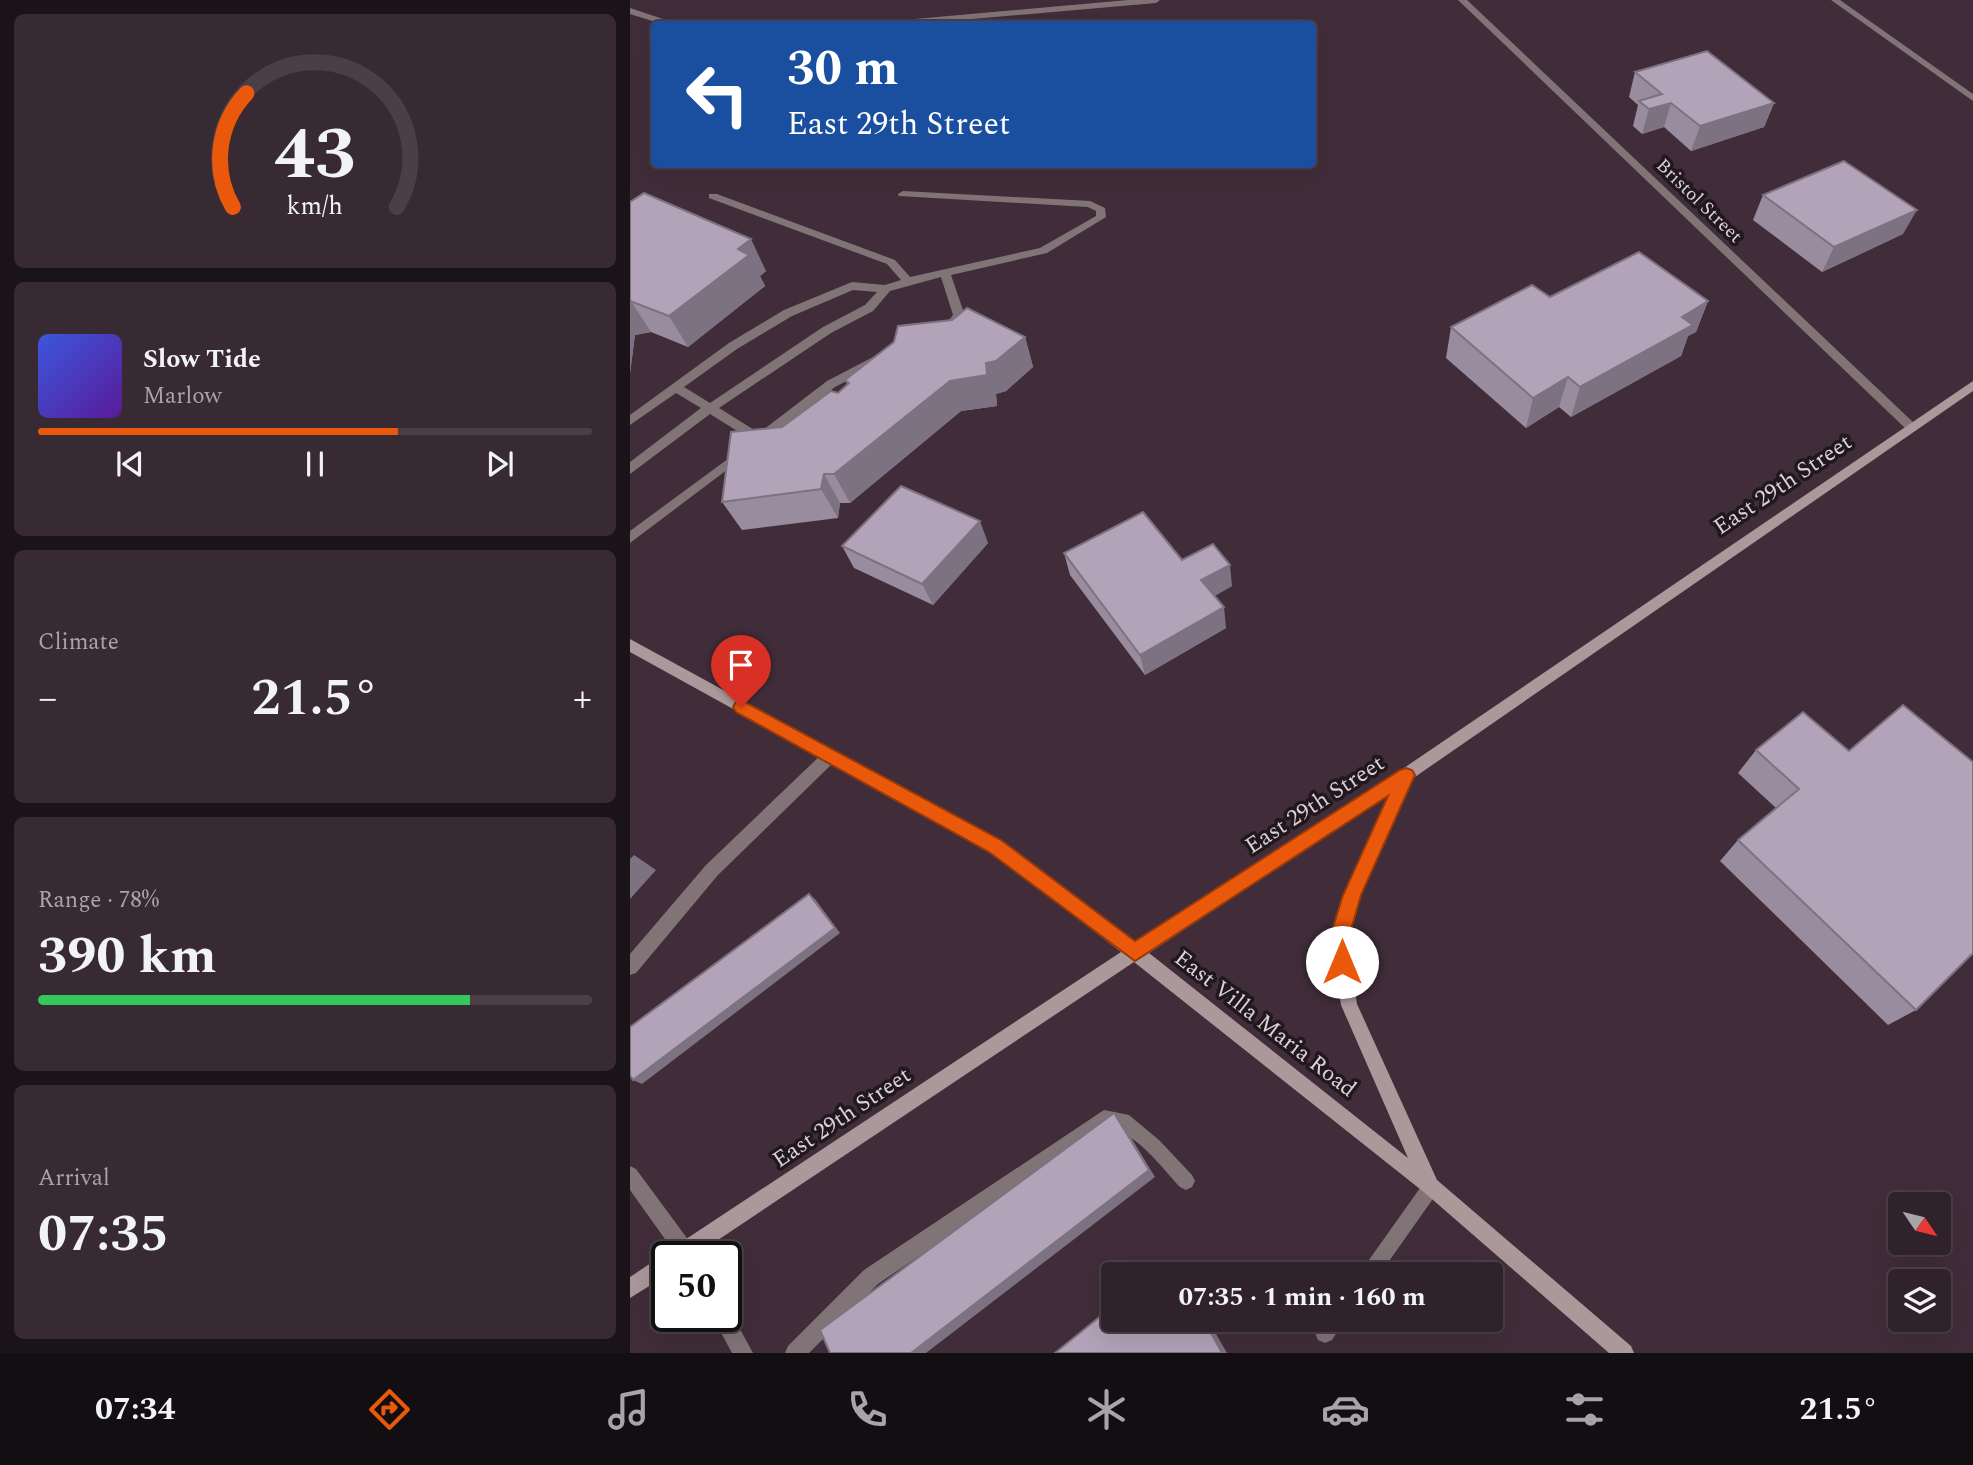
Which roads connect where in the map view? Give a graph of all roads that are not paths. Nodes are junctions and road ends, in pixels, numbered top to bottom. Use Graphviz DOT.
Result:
graph roads {
  1 [pos="1156,0"];
  2 [pos="1462,0"];
  3 [pos="1835,0"];
  4 [pos="630,11"];
  5 [pos="659,21"];
  6 [pos="925,21"];
  7 [pos="1973,98"];
  8 [pos="903,194"];
  9 [pos="713,196"];
  10 [pos="945,274"];
  11 [pos="908,281"];
  12 [pos="886,289"];
  13 [pos="937,334"];
  14 [pos="888,355"];
  15 [pos="1973,386"];
  16 [pos="677,388"];
  17 [pos="710,408"];
  18 [pos="630,421"];
  19 [pos="1911,427"];
  20 [pos="760,439"];
  21 [pos="630,469"];
  22 [pos="630,538"];
  23 [pos="630,645"];
  24 [pos="830,756"];
  25 [pos="1406,775"];
  26 [pos="1135,952"];
  27 [pos="630,967"];
  28 [pos="630,1175"];
  29 [pos="1186,1181"];
  30 [pos="1431,1187"];
  31 [pos="675,1241"];
  32 [pos="705,1241"];
  33 [pos="1377,1262"];
  34 [pos="651,1274"];
  35 [pos="630,1288"];
  36 [pos="731,1332"];
  37 [pos="743,1353"];
  38 [pos="795,1353"];
  39 [pos="1624,1353"];
  1 -- 6 [label="street"];
  2 -- 19 [label="street, Bristol Street"];
  3 -- 7 [label="street"];
  4 -- 5 [label="street"];
  8 -- 10 [label="street"];
  9 -- 11 [label="street"];
  10 -- 11 [label="street"];
  10 -- 13 [label="street"];
  11 -- 12 [label="street"];
  12 -- 16 [label="street"];
  12 -- 17 [label="street"];
  14 -- 20 [label="street"];
  15 -- 19 [label="main road, East 29th Street"];
  16 -- 17 [label="street"];
  16 -- 18 [label="street"];
  17 -- 20 [label="street"];
  17 -- 21 [label="street"];
  19 -- 25 [label="main road, East 29th Street"];
  20 -- 22 [label="street"];
  23 -- 24 [label="main road, East Villa Maria Road"];
  24 -- 26 [label="main road, East Villa Maria Road"];
  24 -- 27 [label="street"];
  25 -- 26 [label="main road, East 29th Street"];
  25 -- 30 [label="main road"];
  26 -- 30 [label="main road, East Villa Maria Road"];
  26 -- 32 [label="main road, East 29th Street"];
  28 -- 31 [label="street"];
  29 -- 38 [label="street"];
  30 -- 33 [label="street"];
  30 -- 39 [label="main road, East Villa Maria Road"];
  34 -- 35 [label="main road"];
  36 -- 37 [label="street"];
}
